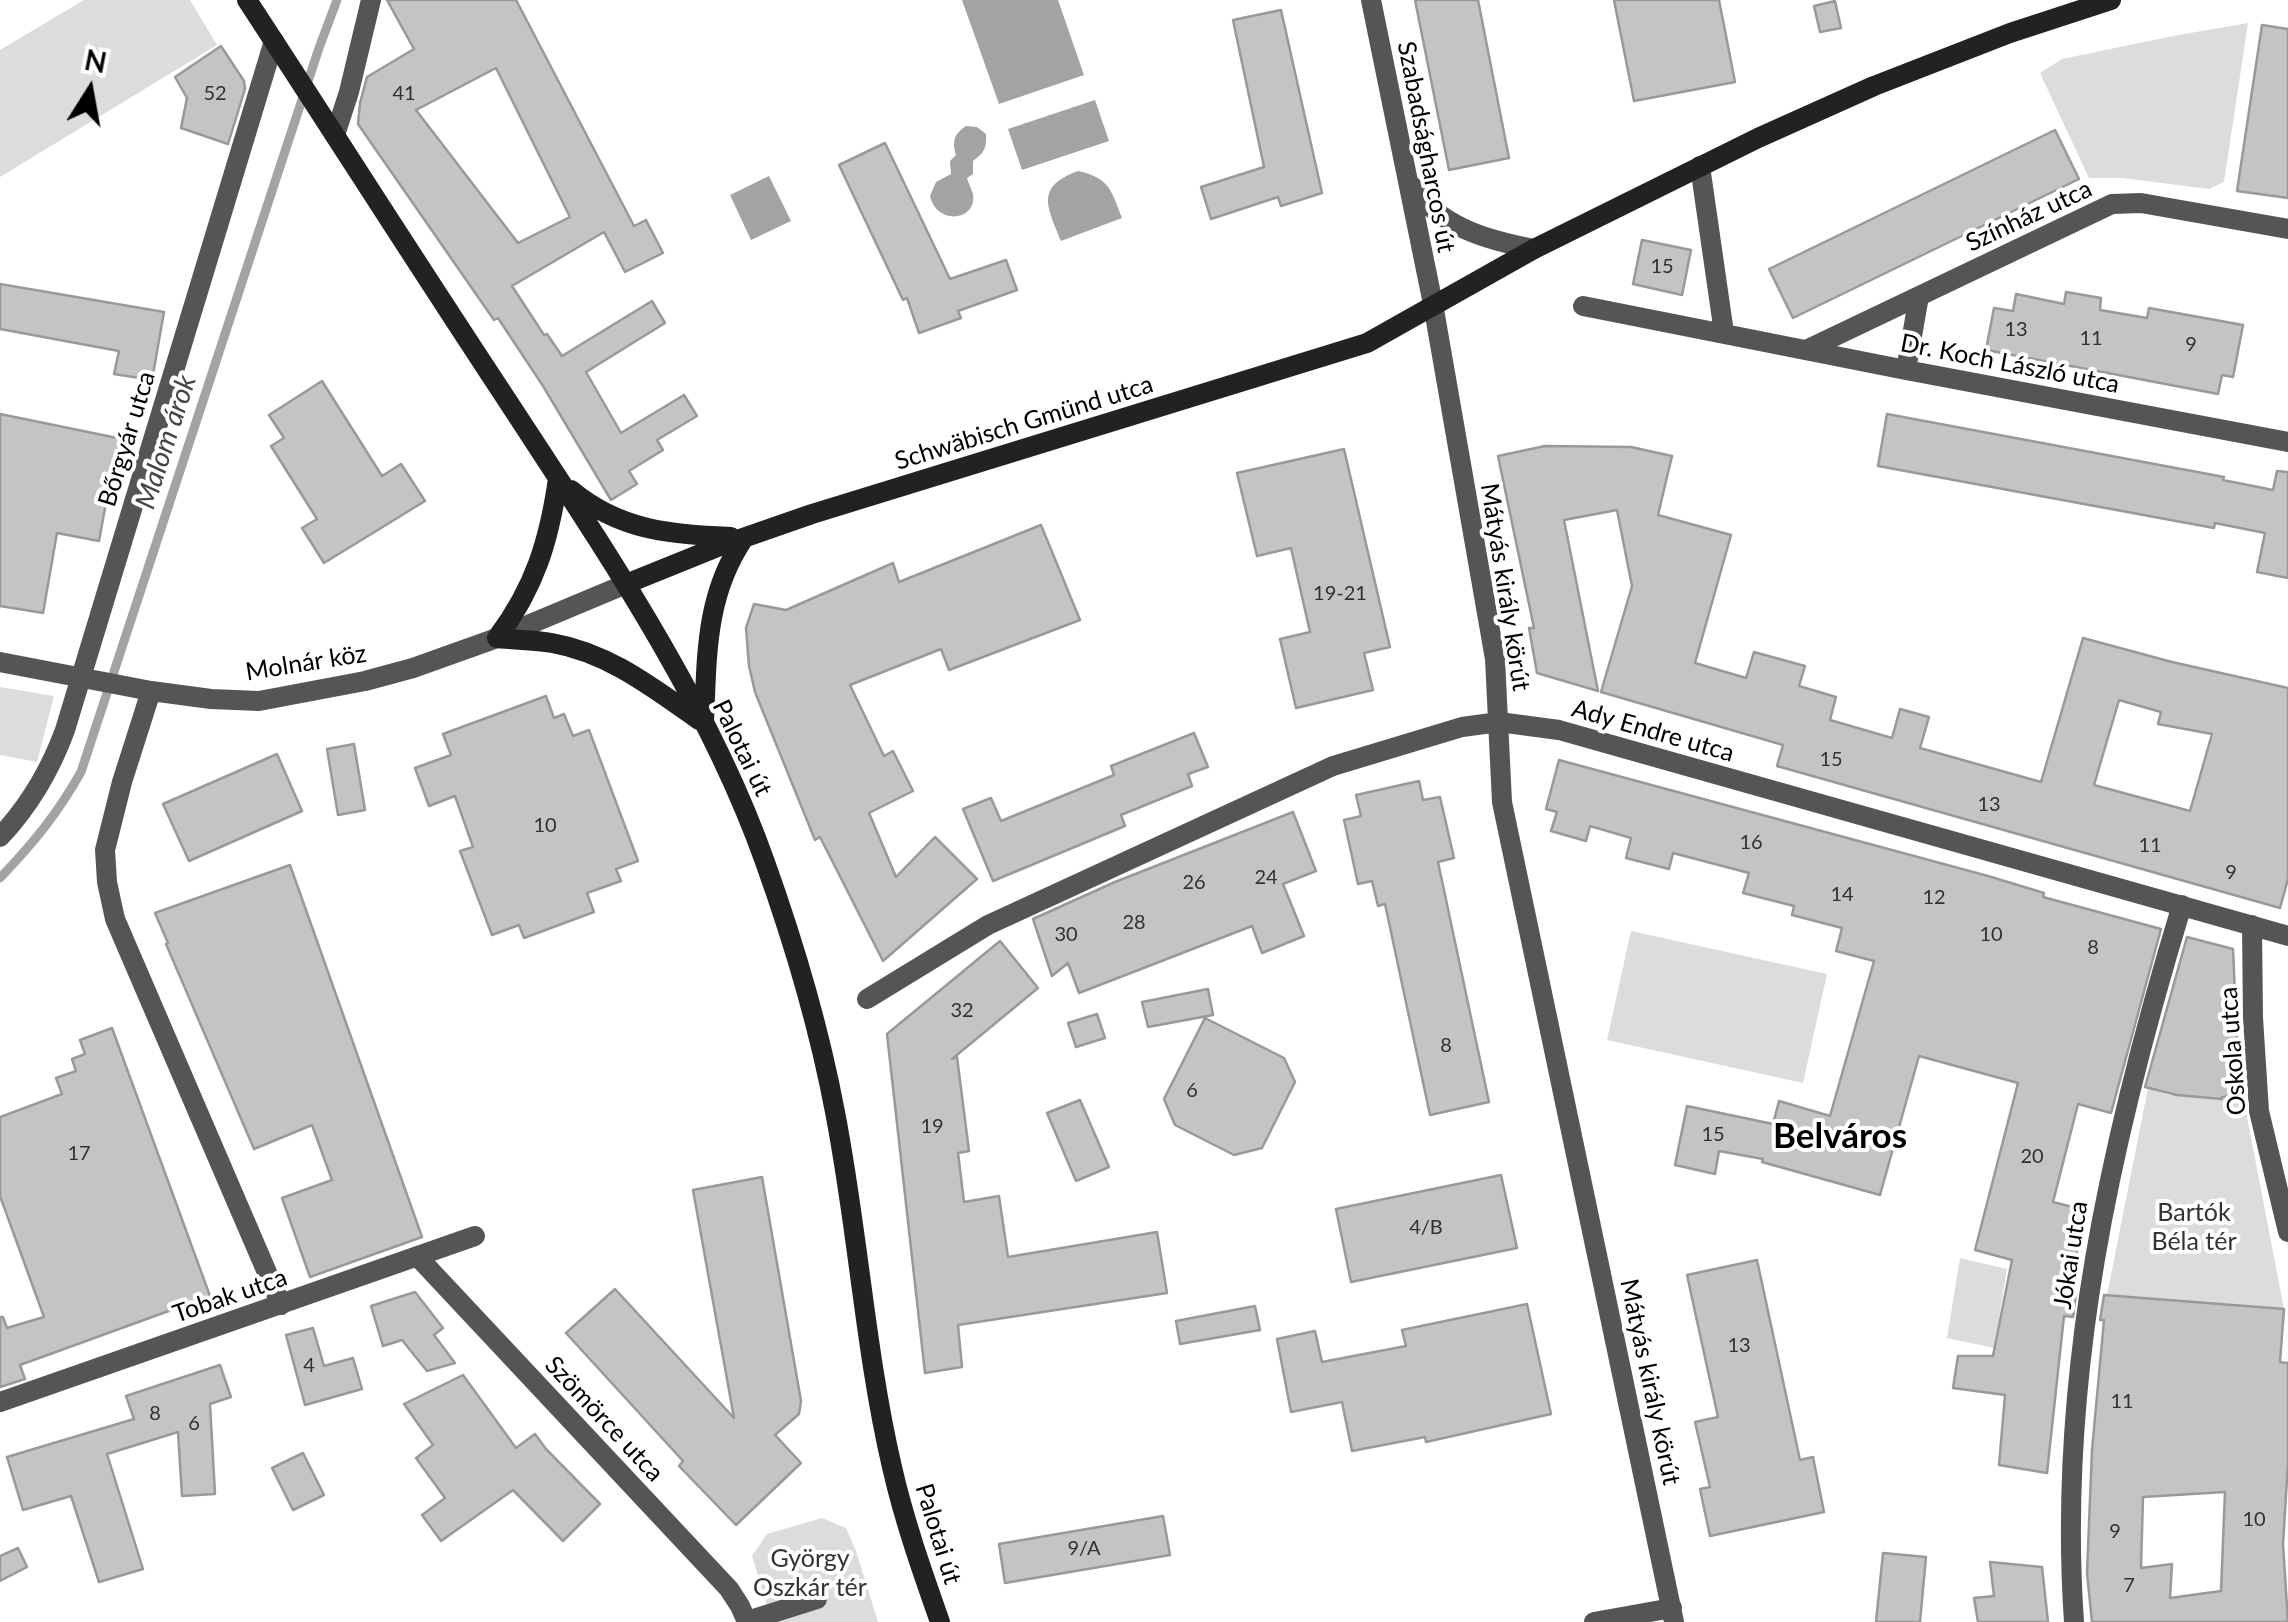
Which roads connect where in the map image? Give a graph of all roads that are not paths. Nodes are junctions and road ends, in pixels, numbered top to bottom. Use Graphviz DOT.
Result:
graph roads {
  1 [pos="247,0"];
  2 [pos="371,0"];
  3 [pos="1371,0"];
  4 [pos="2111,0"];
  5 [pos="279,48"];
  6 [pos="334,135"];
  7 [pos="1700,166"];
  8 [pos="1407,179"];
  9 [pos="2288,229"];
  10 [pos="1534,249"];
  11 [pos="1918,296"];
  12 [pos="1433,304"];
  13 [pos="1582,306"];
  14 [pos="1724,333"];
  15 [pos="1806,350"];
  16 [pos="1898,368"];
  17 [pos="2288,442"];
  18 [pos="558,479"];
  19 [pos="744,538"];
  20 [pos="626,584"];
  21 [pos="497,638"];
  22 [pos="0,662"];
  23 [pos="90,679"];
  24 [pos="152,691"];
  25 [pos="1499,722"];
  26 [pos="704,724"];
  27 [pos="0,837"];
  28 [pos="2182,906"];
  29 [pos="2252,925"];
  30 [pos="2288,936"];
  31 [pos="866,999"];
  32 [pos="2288,1232"];
  33 [pos="475,1236"];
  34 [pos="417,1256"];
  35 [pos="281,1305"];
  36 [pos="0,1402"];
  37 [pos="818,1599"];
  38 [pos="1673,1615"];
  39 [pos="747,1622"];
  40 [pos="940,1622"];
  41 [pos="1594,1622"];
  42 [pos="2074,1622"];
  1 -- 5 [label="main road, Palotai út"];
  2 -- 6 [label="street"];
  3 -- 8 [label="street, Szabadságharcos út"];
  4 -- 7 [label="main road"];
  5 -- 6 [label="main road, Palotai út"];
  5 -- 23 [label="street, Bőrgyár utca"];
  6 -- 18 [label="main road, Palotai út"];
  7 -- 10 [label="main road"];
  7 -- 14 [label="street"];
  8 -- 10 [label="street"];
  8 -- 12 [label="street, Szabadságharcos út"];
  9 -- 11 [label="street, Színház utca"];
  10 -- 12 [label="main road"];
  11 -- 15 [label="street, Színház utca"];
  11 -- 16 [label="street"];
  12 -- 19 [label="main road, Schwäbisch Gmünd utca"];
  12 -- 25 [label="street, Mátyás király körút"];
  13 -- 14 [label="street, Dr. Koch László utca"];
  14 -- 15 [label="street, Dr. Koch László utca"];
  15 -- 16 [label="street, Dr. Koch László utca"];
  16 -- 17 [label="street, Dr. Koch László utca"];
  18 -- 19 [label="main road"];
  18 -- 20 [label="main road, Palotai út"];
  18 -- 21 [label="main road"];
  19 -- 20 [label="main road, Schwäbisch Gmünd utca"];
  19 -- 26 [label="main road"];
  20 -- 21 [label="street"];
  20 -- 26 [label="main road, Palotai út"];
  21 -- 24 [label="street, Molnár köz"];
  21 -- 26 [label="main road"];
  22 -- 23 [label="street, Molnár köz"];
  23 -- 24 [label="street, Molnár köz"];
  23 -- 27 [label="street, Bőrgyár utca"];
  24 -- 35 [label="street"];
  25 -- 28 [label="street, Ady Endre utca"];
  25 -- 31 [label="street, Ady Endre utca"];
  25 -- 38 [label="street, Mátyás király körút"];
  26 -- 40 [label="main road, Palotai út"];
  28 -- 29 [label="street, Ady Endre utca"];
  28 -- 42 [label="street, Jókai utca"];
  29 -- 30 [label="street, Ady Endre utca"];
  29 -- 32 [label="street, Oskola utca"];
  33 -- 34 [label="street, Tobak utca"];
  34 -- 35 [label="street, Tobak utca"];
  34 -- 39 [label="street, Szömörce utca"];
  35 -- 36 [label="street, Tobak utca"];
  37 -- 39 [label="street"];
  38 -- 41 [label="street, Mátyás király körút"];
}
